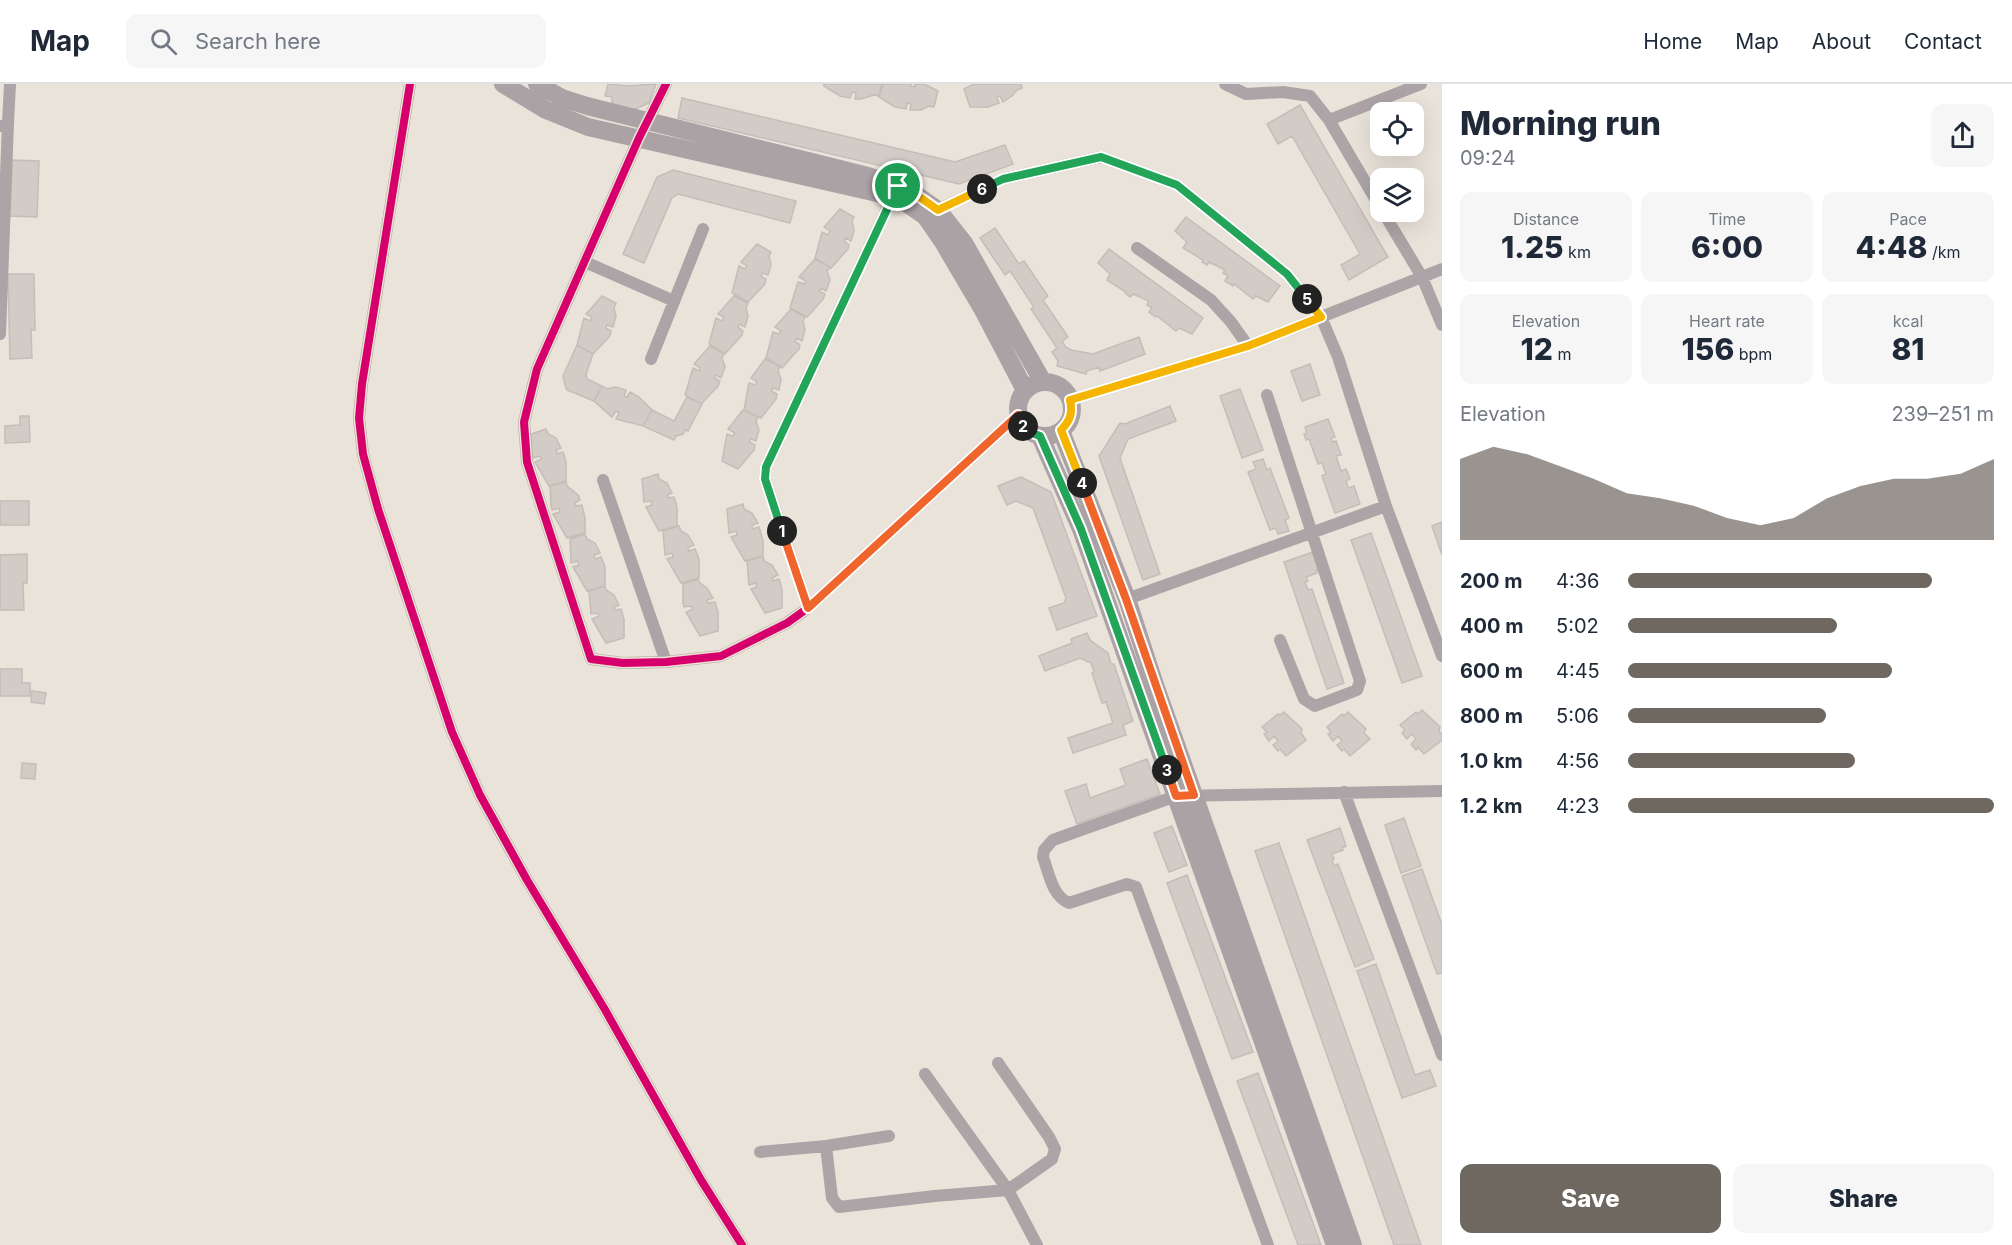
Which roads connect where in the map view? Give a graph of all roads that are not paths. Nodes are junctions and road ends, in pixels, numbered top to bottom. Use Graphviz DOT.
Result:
graph roads {
  1 [pos="10,84"];
  2 [pos="410,84"];
  3 [pos="503,84"];
  4 [pos="537,84"];
  5 [pos="666,84"];
  6 [pos="1225,84"];
  7 [pos="1421,84"];
  8 [pos="1329,120"];
  9 [pos="4,125"];
  10 [pos="643,130"];
  11 [pos="1370,190"];
  12 [pos="895,191"];
  13 [pos="931,213"];
  14 [pos="1389,222"];
  15 [pos="2,225"];
  16 [pos="704,229"];
  17 [pos="1137,248"];
  18 [pos="585,262"];
  19 [pos="1442,269"];
  20 [pos="1422,277"];
  21 [pos="674,301"];
  22 [pos="1321,317"];
  23 [pos="1442,325"];
  24 [pos="0,334"];
  25 [pos="1248,346"];
  26 [pos="651,359"];
  27 [pos="1043,382"];
  28 [pos="1025,390"];
  29 [pos="1267,395"];
  30 [pos="1070,400"];
  31 [pos="1018,415"];
  32 [pos="1061,430"];
  33 [pos="1040,436"];
  34 [pos="603,480"];
  35 [pos="1386,506"];
  36 [pos="1311,533"];
  37 [pos="1126,599"];
  38 [pos="808,608"];
  39 [pos="1280,640"];
  40 [pos="1442,656"];
  41 [pos="666,662"];
  42 [pos="1442,791"];
  43 [pos="1344,792"];
  44 [pos="1185,796"];
  45 [pos="1442,1055"];
  46 [pos="998,1063"];
  47 [pos="925,1074"];
  48 [pos="889,1136"];
  49 [pos="826,1146"];
  50 [pos="760,1152"];
  51 [pos="1008,1190"];
  52 [pos="742,1245"];
  53 [pos="1037,1245"];
  54 [pos="1268,1245"];
  55 [pos="1335,1245"];
  56 [pos="1353,1245"];
  1 -- 9 [label="street"];
  2 -- 52 [label="street"];
  3 -- 10 [label="main road"];
  4 -- 10 [label="main road"];
  5 -- 10 [label="street"];
  6 -- 8 [label="street"];
  7 -- 8 [label="street"];
  8 -- 11 [label="street"];
  9 -- 15 [label="street"];
  10 -- 12 [label="main road"];
  10 -- 18 [label="street"];
  12 -- 13 [label="main road"];
  12 -- 38 [label="street"];
  13 -- 22 [label="street"];
  13 -- 27 [label="main road"];
  13 -- 28 [label="main road"];
  14 -- 20 [label="street"];
  15 -- 24 [label="street"];
  16 -- 21 [label="street"];
  17 -- 25 [label="street"];
  18 -- 21 [label="street"];
  18 -- 41 [label="street"];
  19 -- 20 [label="street"];
  20 -- 22 [label="street"];
  20 -- 23 [label="street"];
  21 -- 26 [label="street"];
  22 -- 25 [label="street"];
  22 -- 35 [label="street"];
  25 -- 30 [label="street"];
  27 -- 28 [label="main road"];
  27 -- 30 [label="main road"];
  28 -- 31 [label="main road"];
  29 -- 36 [label="street"];
  30 -- 32 [label="main road"];
  31 -- 33 [label="main road"];
  31 -- 38 [label="street"];
  32 -- 33 [label="main road"];
  32 -- 37 [label="main road"];
  33 -- 44 [label="main road"];
  34 -- 41 [label="street"];
  35 -- 36 [label="street"];
  35 -- 40 [label="street"];
  36 -- 37 [label="street"];
  36 -- 39 [label="street"];
  37 -- 44 [label="main road"];
  38 -- 41 [label="street"];
  42 -- 43 [label="street"];
  43 -- 44 [label="street"];
  43 -- 45 [label="street"];
  44 -- 54 [label="street"];
  44 -- 55 [label="main road"];
  44 -- 56 [label="main road"];
  46 -- 51 [label="street"];
  47 -- 51 [label="street"];
  48 -- 49 [label="street"];
  49 -- 50 [label="street"];
  49 -- 51 [label="street"];
  51 -- 53 [label="street"];
}
